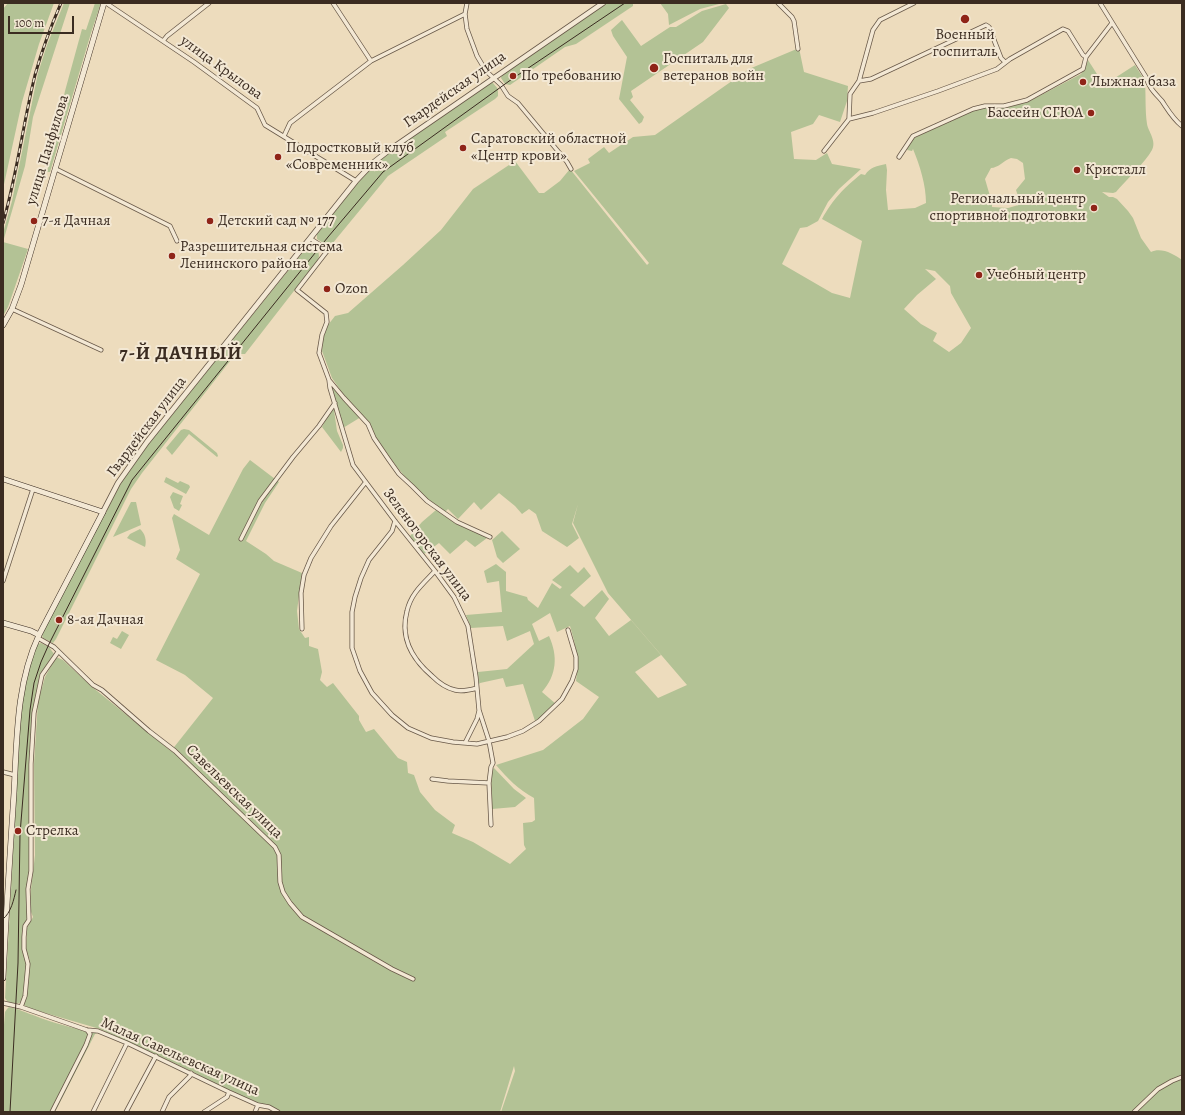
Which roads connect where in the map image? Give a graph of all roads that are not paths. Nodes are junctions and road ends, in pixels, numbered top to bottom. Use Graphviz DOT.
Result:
graph roads {
  1 [pos="105,3"];
  2 [pos="209,3"];
  3 [pos="333,3"];
  4 [pos="467,3"];
  5 [pos="603,3"];
  6 [pos="778,3"];
  7 [pos="914,3"];
  8 [pos="1100,3"];
  9 [pos="465,14"];
  10 [pos="1112,23"];
  11 [pos="163,41"];
  12 [pos="798,49"];
  13 [pos="1086,57"];
  14 [pos="371,61"];
  15 [pos="1005,62"];
  16 [pos="493,78"];
  17 [pos="859,81"];
  18 [pos="848,119"];
  19 [pos="1182,126"];
  20 [pos="284,136"];
  21 [pos="824,151"];
  22 [pos="899,156"];
  23 [pos="56,169"];
  24 [pos="571,169"];
  25 [pos="356,181"];
  26 [pos="311,239"];
  27 [pos="177,241"];
  28 [pos="12,308"];
  29 [pos="3,325"];
  30 [pos="101,350"];
  31 [pos="329,380"];
  32 [pos="335,403"];
  33 [pos="3,479"];
  34 [pos="365,483"];
  35 [pos="33,489"];
  36 [pos="103,512"];
  37 [pos="394,521"];
  38 [pos="490,536"];
  39 [pos="241,539"];
  40 [pos="435,571"];
  41 [pos="3,581"];
  42 [pos="3,624"];
  43 [pos="302,629"];
  44 [pos="568,630"];
  45 [pos="39,637"];
  46 [pos="58,652"];
  47 [pos="477,688"];
  48 [pos="479,710"];
  49 [pos="489,741"];
  50 [pos="465,743"];
  51 [pos="3,772"];
  52 [pos="15,776"];
  53 [pos="432,779"];
  54 [pos="489,783"];
  55 [pos="491,825"];
  56 [pos="4,925"];
  57 [pos="3,978"];
  58 [pos="413,979"];
  59 [pos="3,1003"];
  60 [pos="21,1007"];
  61 [pos="87,1030"];
  62 [pos="127,1043"];
  63 [pos="156,1056"];
  64 [pos="191,1073"];
  65 [pos="1182,1077"];
  66 [pos="228,1092"];
  67 [pos="258,1105"];
  68 [pos="52,1112"];
  69 [pos="93,1112"];
  70 [pos="126,1112"];
  71 [pos="162,1112"];
  72 [pos="204,1112"];
  73 [pos="255,1112"];
  74 [pos="278,1112"];
  75 [pos="1134,1112"];
  1 -- 11 [label="street, улица Крылова"];
  1 -- 23 [label="main road, улица Панфилова"];
  2 -- 11 [label="street"];
  3 -- 14 [label="street"];
  4 -- 9 [label="street"];
  5 -- 16 [label="street, Гвардейская улица"];
  6 -- 12 [label="street"];
  7 -- 17 [label="street"];
  8 -- 10 [label="street"];
  9 -- 14 [label="street"];
  9 -- 16 [label="street"];
  10 -- 13 [label="street"];
  10 -- 19 [label="street"];
  11 -- 20 [label="street, улица Крылова"];
  13 -- 15 [label="street"];
  13 -- 22 [label="street"];
  14 -- 20 [label="street"];
  15 -- 17 [label="street"];
  15 -- 18 [label="street"];
  16 -- 24 [label="street"];
  16 -- 25 [label="street, Гвардейская улица"];
  17 -- 18 [label="street"];
  18 -- 21 [label="street"];
  20 -- 25 [label="street, улица Крылова"];
  23 -- 27 [label="street"];
  23 -- 28 [label="main road, улица Панфилова"];
  25 -- 26 [label="street, Гвардейская улица"];
  26 -- 31 [label="street"];
  26 -- 36 [label="street, Гвардейская улица"];
  28 -- 29 [label="main road, улица Панфилова"];
  28 -- 30 [label="street"];
  31 -- 32 [label="street, Зеленогорская улица"];
  31 -- 38 [label="street"];
  32 -- 34 [label="street, Зеленогорская улица"];
  32 -- 39 [label="street"];
  33 -- 35 [label="main road"];
  34 -- 37 [label="street, Зеленогорская улица"];
  34 -- 43 [label="street"];
  35 -- 36 [label="main road"];
  35 -- 41 [label="street"];
  36 -- 45 [label="main road, Гвардейская улица"];
  37 -- 40 [label="street, Зеленогорская улица"];
  37 -- 50 [label="street"];
  40 -- 47 [label="street, Зеленогорская улица"];
  40 -- 47 [label="street"];
  42 -- 45 [label="main road"];
  44 -- 49 [label="street"];
  45 -- 46 [label="street, Савельевская улица"];
  45 -- 52 [label="main road, Гвардейская улица"];
  46 -- 58 [label="street, Савельевская улица"];
  46 -- 60 [label="street"];
  47 -- 48 [label="street, Зеленогорская улица"];
  48 -- 49 [label="street, Зеленогорская улица"];
  48 -- 50 [label="street"];
  49 -- 50 [label="street"];
  49 -- 54 [label="street, Зеленогорская улица"];
  51 -- 52 [label="street"];
  52 -- 56 [label="main road, Гвардейская улица"];
  53 -- 54 [label="street"];
  54 -- 55 [label="street, Зеленогорская улица"];
  56 -- 57 [label="main road, Гвардейская улица"];
  59 -- 60 [label="street, Малая Савельевская улица"];
  60 -- 61 [label="street, Малая Савельевская улица"];
  61 -- 62 [label="street, Малая Савельевская улица"];
  61 -- 68 [label="street"];
  62 -- 63 [label="street, Малая Савельевская улица"];
  62 -- 69 [label="street"];
  63 -- 64 [label="street, Малая Савельевская улица"];
  63 -- 70 [label="street"];
  64 -- 66 [label="street, Малая Савельевская улица"];
  64 -- 71 [label="street"];
  65 -- 75 [label="street"];
  66 -- 67 [label="street, Малая Савельевская улица"];
  66 -- 72 [label="street"];
  67 -- 73 [label="street"];
  67 -- 74 [label="street, Малая Савельевская улица"];
}
